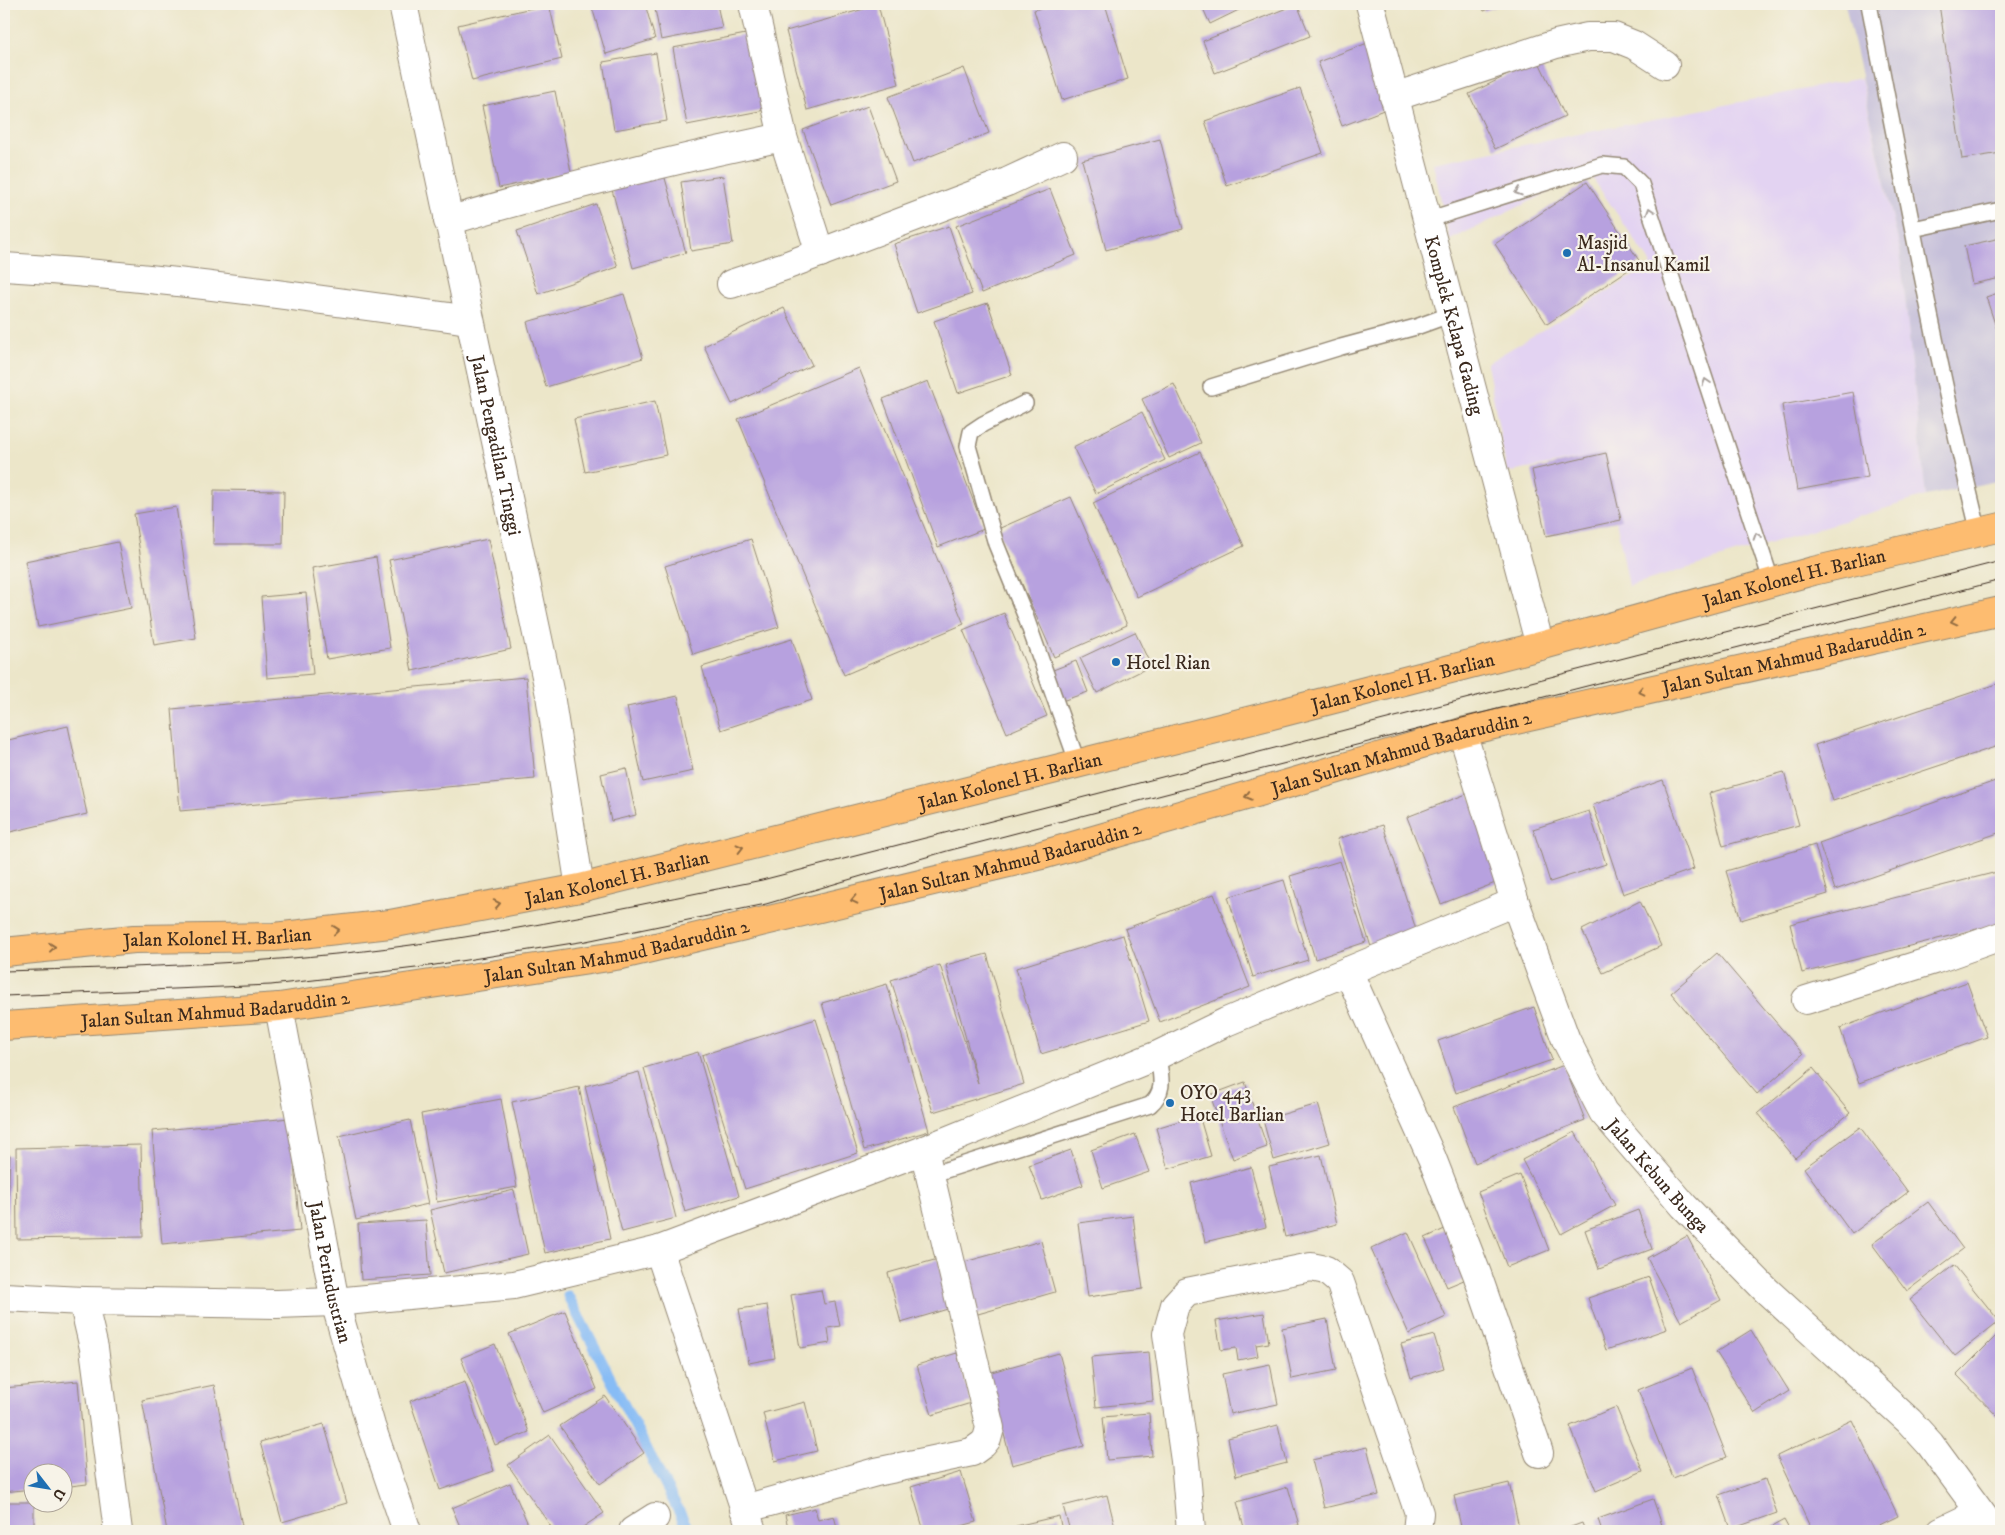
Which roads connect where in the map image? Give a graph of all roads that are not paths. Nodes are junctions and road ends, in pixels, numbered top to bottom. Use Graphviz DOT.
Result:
graph roads {
  1 [pos="403,4"];
  2 [pos="753,4"];
  3 [pos="1370,4"];
  4 [pos="1869,4"];
  5 [pos="1665,65"];
  6 [pos="1394,96"];
  7 [pos="783,137"];
  8 [pos="1063,156"];
  9 [pos="2001,210"];
  10 [pos="1427,220"];
  11 [pos="448,221"];
  12 [pos="1913,229"];
  13 [pos="820,253"];
  14 [pos="4,267"];
  15 [pos="731,284"];
  16 [pos="1452,314"];
  17 [pos="470,320"];
  18 [pos="1211,387"];
  19 [pos="1025,403"];
  20 [pos="1990,530"];
  21 [pos="1772,583"];
  22 [pos="2001,611"];
  23 [pos="1540,646"];
  24 [pos="1462,732"];
  25 [pos="1078,764"];
  26 [pos="580,888"];
  27 [pos="1515,902"];
  28 [pos="2001,936"];
  29 [pos="4,952"];
  30 [pos="1348,971"];
  31 [pos="1806,1000"];
  32 [pos="279,1008"];
  33 [pos="4,1026"];
  34 [pos="1158,1055"];
  35 [pos="927,1162"];
  36 [pos="659,1250"];
  37 [pos="4,1298"];
  38 [pos="83,1301"];
  39 [pos="335,1302"];
  40 [pos="1539,1453"];
  41 [pos="748,1520"];
  42 [pos="1987,1522"];
  43 [pos="118,1531"];
  44 [pos="407,1531"];
  45 [pos="1191,1531"];
  46 [pos="1418,1531"];
  47 [pos="1941,1531"];
  1 -- 11 [label="street, Jalan Pengadilan Tinggi"];
  2 -- 7 [label="street"];
  3 -- 6 [label="street, Komplek Kelapa Gading"];
  4 -- 12 [label="lane"];
  5 -- 6 [label="street"];
  6 -- 10 [label="street, Komplek Kelapa Gading"];
  7 -- 11 [label="street"];
  7 -- 13 [label="street"];
  8 -- 13 [label="street"];
  9 -- 12 [label="lane"];
  10 -- 16 [label="street, Komplek Kelapa Gading"];
  21 -- 10 [label="lane, one-way"];
  11 -- 17 [label="street, Jalan Pengadilan Tinggi"];
  12 -- 20 [label="lane"];
  13 -- 15 [label="street"];
  14 -- 17 [label="street"];
  16 -- 18 [label="lane"];
  16 -- 23 [label="street, Komplek Kelapa Gading"];
  17 -- 26 [label="street, Jalan Pengadilan Tinggi"];
  19 -- 25 [label="lane"];
  20 -- 21 [label="highway, Jalan Kolonel H. Barlian"];
  21 -- 23 [label="highway, Jalan Kolonel H. Barlian"];
  22 -- 24 [label="highway, Jalan Sultan Mahmud Badaruddin 2, one-way"];
  23 -- 25 [label="highway, Jalan Kolonel H. Barlian"];
  24 -- 27 [label="street, Jalan Kebun Bunga"];
  24 -- 32 [label="highway, Jalan Sultan Mahmud Badaruddin 2, one-way"];
  26 -- 25 [label="highway, Jalan Kolonel H. Barlian, one-way"];
  29 -- 26 [label="highway, Jalan Kolonel H. Barlian, one-way"];
  27 -- 30 [label="street"];
  27 -- 42 [label="street, Jalan Kebun Bunga"];
  28 -- 31 [label="street"];
  30 -- 34 [label="street"];
  30 -- 40 [label="street"];
  32 -- 33 [label="highway, Jalan Sultan Mahmud Badaruddin 2"];
  32 -- 39 [label="street, Jalan Perindustrian"];
  34 -- 35 [label="street"];
  34 -- 35 [label="lane"];
  35 -- 36 [label="street"];
  35 -- 41 [label="street"];
  36 -- 39 [label="street"];
  36 -- 41 [label="street"];
  37 -- 38 [label="street"];
  38 -- 39 [label="street"];
  38 -- 43 [label="street"];
  39 -- 44 [label="street, Jalan Perindustrian"];
  42 -- 47 [label="street"];
  45 -- 46 [label="street"];
}
